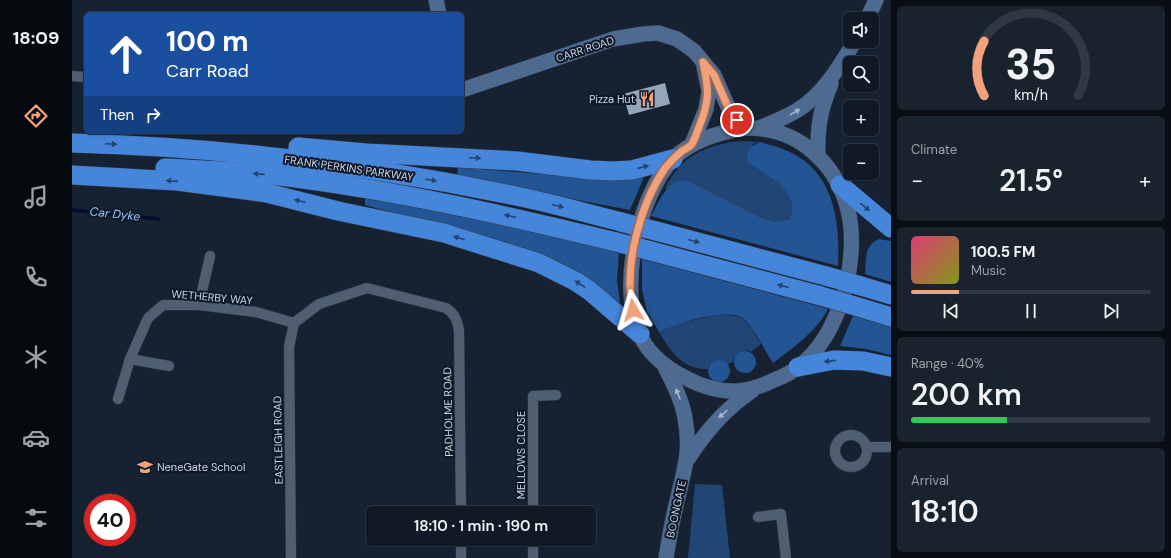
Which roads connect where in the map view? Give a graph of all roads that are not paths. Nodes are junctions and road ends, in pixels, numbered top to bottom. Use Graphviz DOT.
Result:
graph roads {
  1 [pos="436,0"];
  2 [pos="876,0"];
  3 [pos="439,12"];
  4 [pos="870,12"];
  5 [pos="851,48"];
  6 [pos="703,62"];
  7 [pos="835,74"];
  8 [pos="72,76"];
  9 [pos="84,77"];
  10 [pos="464,89"];
  11 [pos="752,128"];
  12 [pos="72,143"];
  13 [pos="692,144"];
  14 [pos="818,156"];
  15 [pos="673,159"];
  16 [pos="365,161"];
  17 [pos="72,162"];
  18 [pos="72,175"];
  19 [pos="840,186"];
  20 [pos="891,228"];
  21 [pos="210,256"];
  22 [pos="891,295"];
  23 [pos="199,305"];
  24 [pos="891,317"];
  25 [pos="294,323"];
  26 [pos="640,334"];
  27 [pos="130,359"];
  28 [pos="169,366"];
  29 [pos="665,367"];
  30 [pos="798,367"];
  31 [pos="891,367"];
  32 [pos="753,389"];
  33 [pos="556,395"];
  34 [pos="118,400"];
  35 [pos="867,447"];
  36 [pos="891,447"];
  37 [pos="687,460"];
  38 [pos="461,506"];
  39 [pos="532,506"];
  40 [pos="758,517"];
  41 [pos="461,546"];
  42 [pos="532,546"];
  43 [pos="291,558"];
  44 [pos="461,558"];
  45 [pos="532,558"];
  46 [pos="666,558"];
  47 [pos="786,558"];
  1 -- 3 [label="street"];
  2 -- 4 [label="street"];
  5 -- 7 [label="street"];
  6 -- 10 [label="street, CARR ROAD"];
  6 -- 11 [label="street, CARR ROAD"];
  6 -- 13 [label="street"];
  11 -- 7 [label="street, one-way"];
  7 -- 14 [label="street"];
  8 -- 9 [label="street"];
  11 -- 13 [label="street"];
  11 -- 14 [label="street"];
  12 -- 16 [label="highway, FRANK PERKINS PARKWAY, one-way"];
  13 -- 15 [label="street"];
  14 -- 19 [label="street"];
  16 -- 15 [label="highway, one-way"];
  15 -- 26 [label="street"];
  16 -- 22 [label="highway, FRANK PERKINS PARKWAY, one-way, bridge"];
  24 -- 17 [label="highway, FRANK PERKINS PARKWAY, one-way, bridge"];
  26 -- 18 [label="highway, one-way"];
  19 -- 20 [label="highway, one-way"];
  19 -- 30 [label="street"];
  21 -- 23 [label="street"];
  23 -- 25 [label="street, WETHERBY WAY"];
  23 -- 27 [label="street, WETHERBY WAY"];
  25 -- 38 [label="street, PADHOLME ROAD"];
  25 -- 43 [label="street, EASTLEIGH ROAD"];
  26 -- 29 [label="street"];
  27 -- 28 [label="street"];
  27 -- 34 [label="street, WETHERBY WAY"];
  29 -- 32 [label="street"];
  37 -- 29 [label="street, BOONGATE, one-way"];
  31 -- 30 [label="highway, one-way"];
  30 -- 32 [label="street"];
  32 -- 37 [label="street, BOONGATE, one-way"];
  33 -- 39 [label="street, MELLOWS CLOSE"];
  35 -- 36 [label="street"];
  37 -- 46 [label="street, BOONGATE"];
  40 -- 47 [label="street"];
  41 -- 44 [label="street"];
  42 -- 45 [label="street"];
}
